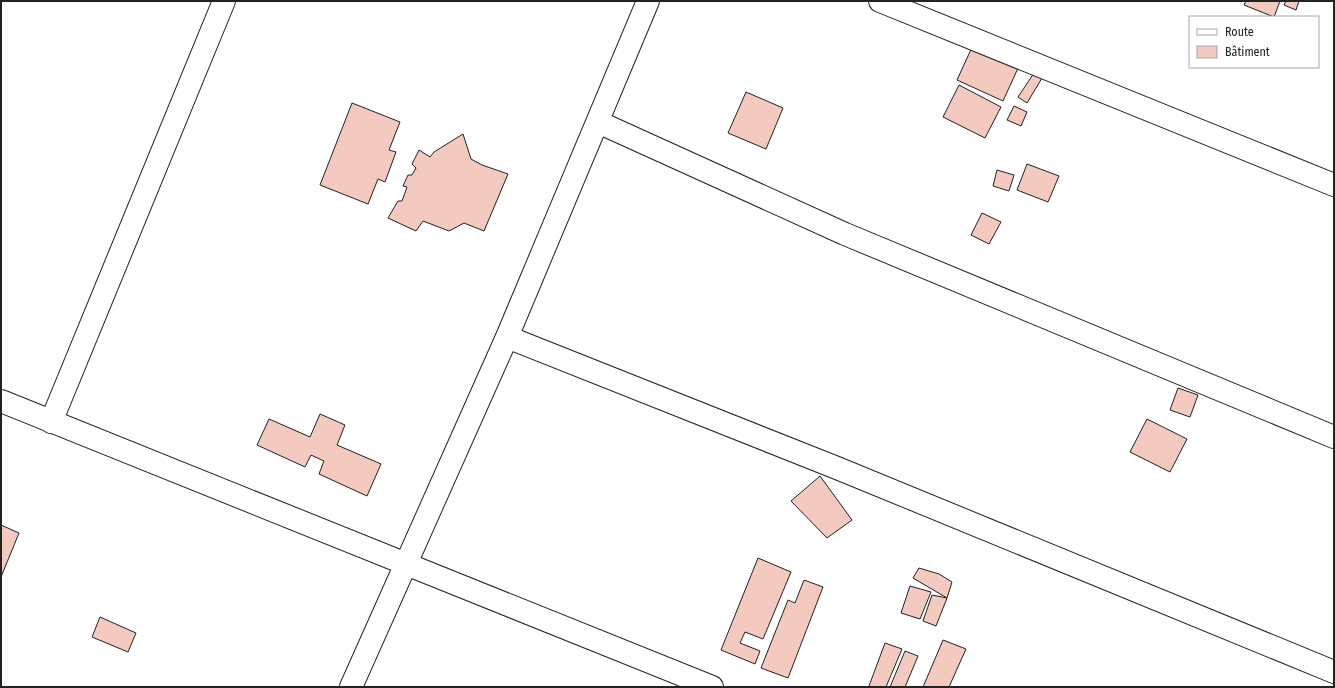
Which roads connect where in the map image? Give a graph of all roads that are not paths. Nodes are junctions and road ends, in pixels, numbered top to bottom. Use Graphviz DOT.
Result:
graph roads {
  1 [pos="224,1"];
  2 [pos="648,1"];
  3 [pos="880,1"];
  4 [pos="598,122"];
  5 [pos="1334,185"];
  6 [pos="508,337"];
  7 [pos="1,401"];
  8 [pos="51,422"];
  9 [pos="1334,437"];
  10 [pos="405,564"];
  11 [pos="1334,672"];
  12 [pos="351,687"];
  13 [pos="712,687"];
  1 -- 8 [label="street"];
  2 -- 4 [label="street"];
  3 -- 5 [label="street"];
  4 -- 6 [label="street"];
  4 -- 9 [label="street"];
  6 -- 10 [label="street"];
  6 -- 11 [label="street"];
  7 -- 8 [label="street"];
  8 -- 10 [label="street"];
  10 -- 12 [label="street"];
  10 -- 13 [label="street"];
}
